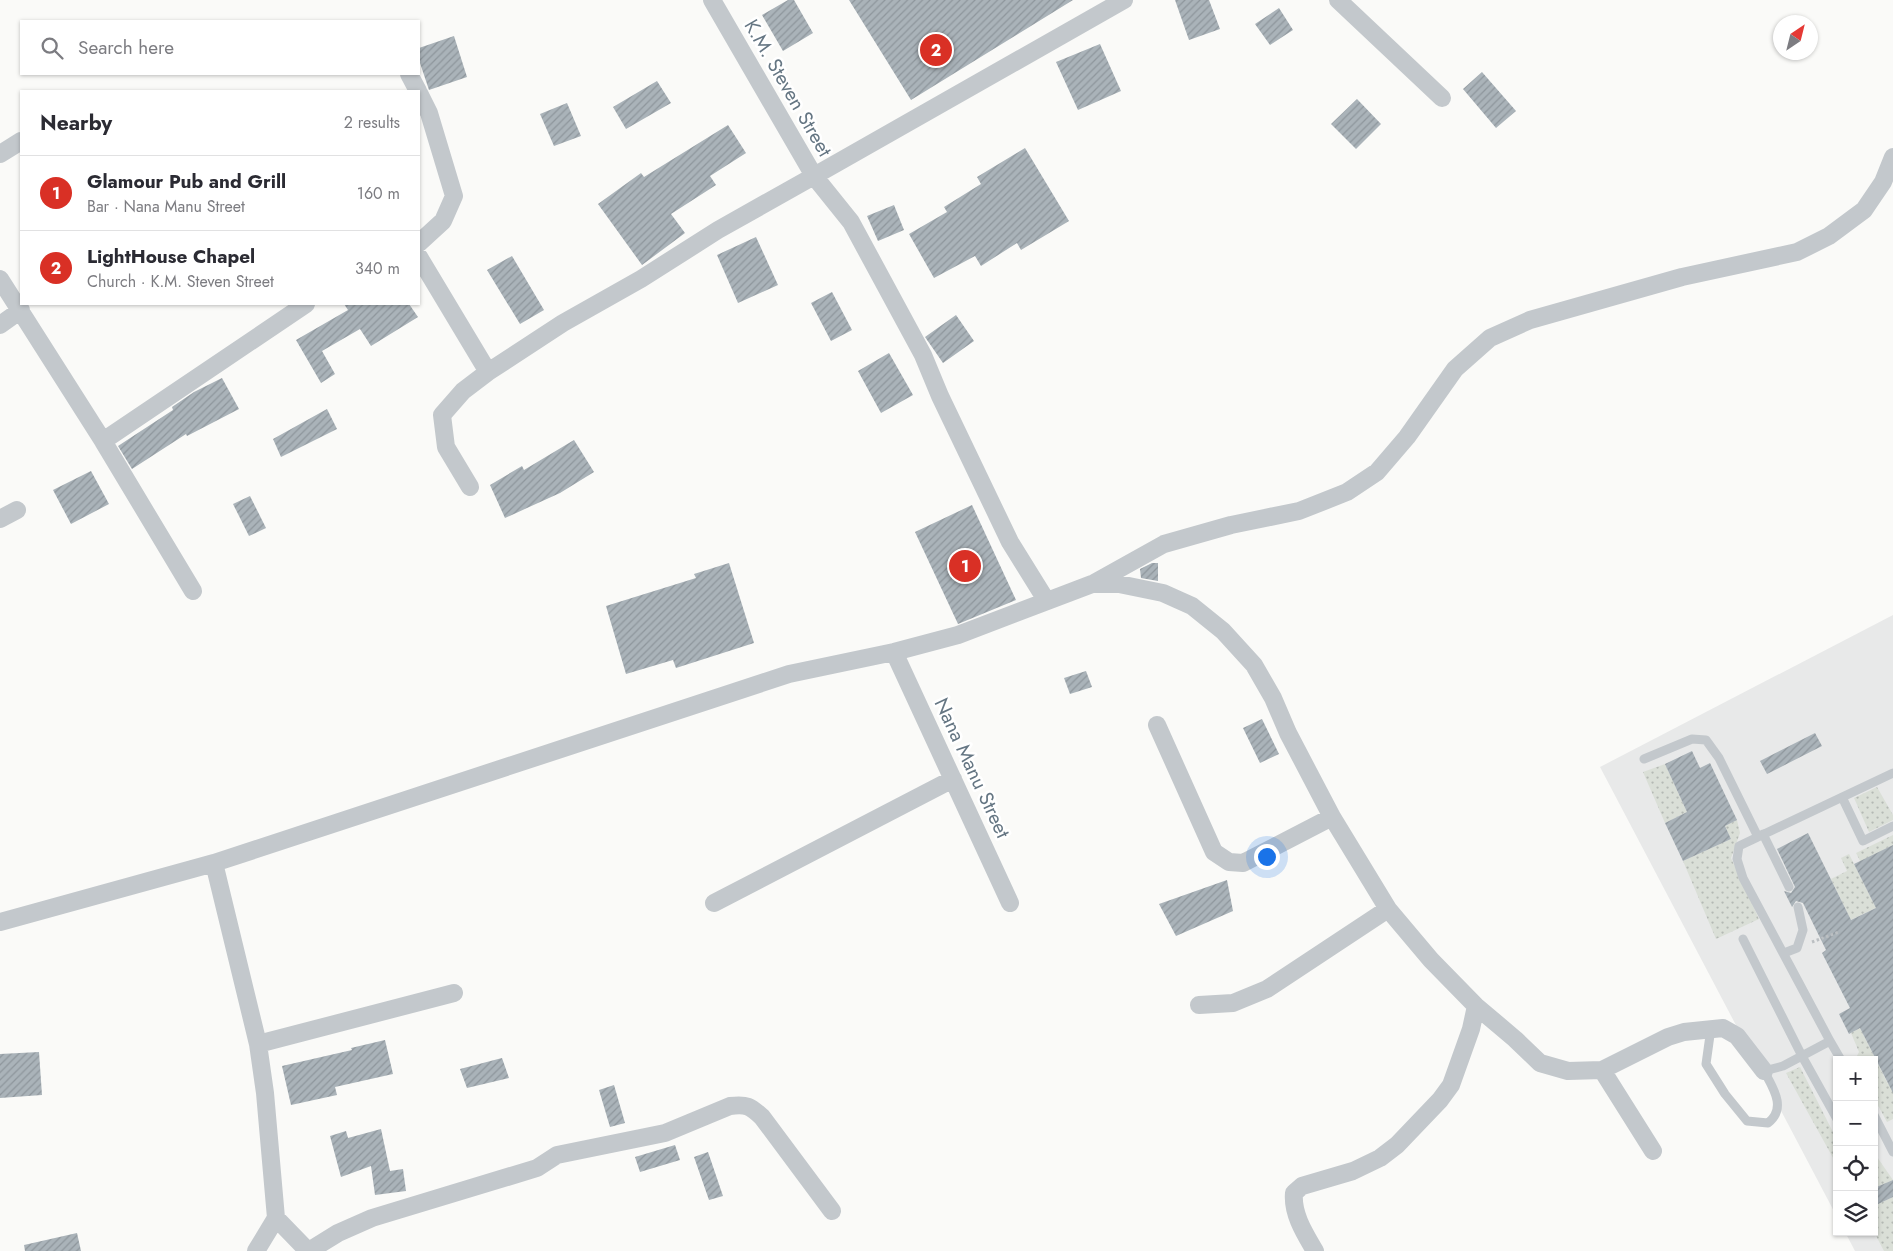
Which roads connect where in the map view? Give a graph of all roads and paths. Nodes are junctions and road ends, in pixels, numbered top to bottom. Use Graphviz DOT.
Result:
graph roads {
  1 [pos="712,0"];
  2 [pos="1124,0"];
  3 [pos="1338,0"];
  4 [pos="410,75"];
  5 [pos="417,90"];
  6 [pos="420,96"];
  7 [pos="1442,98"];
  8 [pos="20,141"];
  9 [pos="0,154"];
  10 [pos="1893,157"];
  11 [pos="814,176"];
  12 [pos="420,242"];
  13 [pos="420,259"];
  14 [pos="0,279"];
  15 [pos="305,305"];
  16 [pos="21,310"];
  17 [pos="0,325"];
  18 [pos="488,372"];
  19 [pos="103,441"];
  20 [pos="470,487"];
  21 [pos="17,510"];
  22 [pos="0,519"];
  23 [pos="1092,584"];
  24 [pos="193,591"];
  25 [pos="1046,600"];
  26 [pos="894,652"];
  27 [pos="1157,725"];
  28 [pos="1644,759"];
  29 [pos="1893,772"];
  30 [pos="953,779"];
  31 [pos="1842,797"];
  32 [pos="1332,818"];
  33 [pos="1893,826"];
  34 [pos="1760,835"];
  35 [pos="214,863"];
  36 [pos="1789,887"];
  37 [pos="1010,903"];
  38 [pos="714,904"];
  39 [pos="1798,907"];
  40 [pos="1388,909"];
  41 [pos="0,922"];
  42 [pos="1839,932"];
  43 [pos="1743,939"];
  44 [pos="1797,948"];
  45 [pos="1784,953"];
  46 [pos="454,993"];
  47 [pos="1199,1005"];
  48 [pos="1476,1006"];
  49 [pos="1710,1028"];
  50 [pos="1830,1041"];
  51 [pos="258,1044"];
  52 [pos="1802,1056"];
  53 [pos="1839,1056"];
  54 [pos="1602,1070"];
  55 [pos="1764,1071"];
  56 [pos="1833,1112"];
  57 [pos="1878,1123"];
  58 [pos="1653,1151"];
  59 [pos="1893,1152"];
  60 [pos="832,1211"];
  61 [pos="276,1218"];
  62 [pos="256,1251"];
  63 [pos="308,1251"];
  64 [pos="1315,1251"];
  1 -- 11 [label="street, K.M. Steven Street"];
  2 -- 11 [label="street, K.M. Steven Street"];
  3 -- 7 [label="street"];
  4 -- 5 [label="street"];
  6 -- 12 [label="street"];
  8 -- 9 [label="street"];
  10 -- 23 [label="street"];
  11 -- 18 [label="street"];
  11 -- 25 [label="street"];
  13 -- 18 [label="street"];
  14 -- 16 [label="street"];
  15 -- 19 [label="street"];
  16 -- 17 [label="street"];
  16 -- 19 [label="street"];
  18 -- 20 [label="street"];
  19 -- 24 [label="street"];
  21 -- 22 [label="street"];
  23 -- 25 [label="street"];
  23 -- 32 [label="street"];
  25 -- 26 [label="street"];
  26 -- 30 [label="street, Nana Manu Street"];
  26 -- 35 [label="street"];
  27 -- 32 [label="street"];
  28 -- 34 [label="lane"];
  29 -- 31 [label="lane"];
  30 -- 37 [label="street, Nana Manu Street"];
  30 -- 38 [label="street"];
  31 -- 33 [label="lane"];
  31 -- 34 [label="lane"];
  32 -- 40 [label="street"];
  34 -- 36 [label="lane"];
  34 -- 45 [label="lane"];
  35 -- 41 [label="street"];
  35 -- 51 [label="street"];
  39 -- 44 [label="lane"];
  40 -- 47 [label="street"];
  40 -- 48 [label="street"];
  42 -- 44 [label="path"];
  43 -- 52 [label="lane"];
  44 -- 45 [label="lane"];
  45 -- 50 [label="lane"];
  46 -- 51 [label="street"];
  48 -- 54 [label="street"];
  48 -- 64 [label="street"];
  49 -- 54 [label="street"];
  49 -- 55 [label="street"];
  49 -- 55 [label="lane"];
  50 -- 52 [label="lane"];
  50 -- 53 [label="lane"];
  51 -- 61 [label="street"];
  52 -- 55 [label="lane"];
  52 -- 56 [label="lane"];
  54 -- 58 [label="street"];
  57 -- 59 [label="lane"];
  60 -- 63 [label="street"];
  61 -- 62 [label="street"];
  61 -- 63 [label="street"];
}
